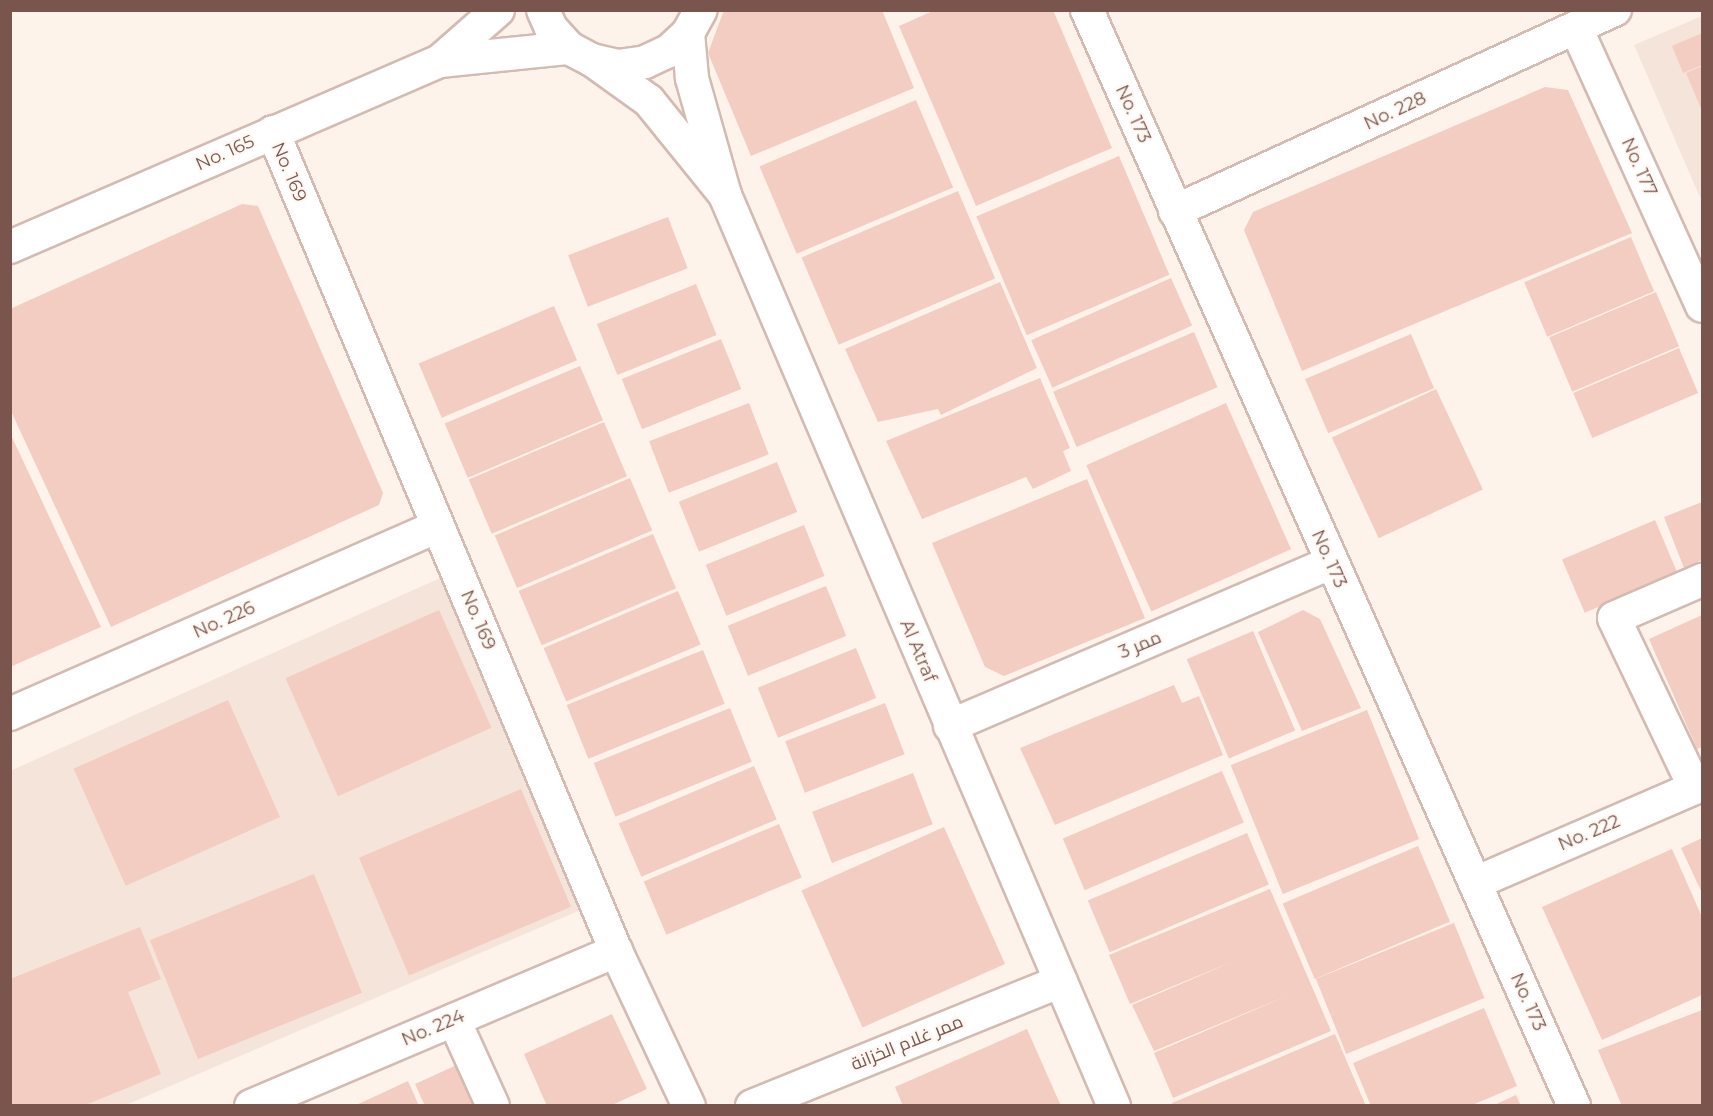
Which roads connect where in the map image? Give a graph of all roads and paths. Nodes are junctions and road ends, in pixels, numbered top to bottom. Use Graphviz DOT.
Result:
graph roads {
  1 [pos="498,10"];
  2 [pos="543,10"];
  3 [pos="1087,10"];
  4 [pos="1615,10"];
  5 [pos="694,22"];
  6 [pos="1576,28"];
  7 [pos="580,54"];
  8 [pos="440,61"];
  9 [pos="273,132"];
  10 [pos="725,195"];
  11 [pos="1175,211"];
  12 [pos="10,247"];
  13 [pos="1702,306"];
  14 [pos="438,526"];
  15 [pos="1330,563"];
  16 [pos="1702,580"];
  17 [pos="10,714"];
  18 [pos="950,726"];
  19 [pos="1699,786"];
  20 [pos="1475,882"];
  21 [pos="616,951"];
  22 [pos="1061,981"];
  23 [pos="454,1020"];
  24 [pos="251,1106"];
  25 [pos="493,1106"];
  26 [pos="689,1106"];
  27 [pos="752,1106"];
  28 [pos="1114,1106"];
  29 [pos="1574,1106"];
  1 -- 8 [label="street"];
  2 -- 7 [label="street"];
  3 -- 11 [label="street, No. 173"];
  4 -- 6 [label="street, No. 228"];
  5 -- 7 [label="street"];
  5 -- 10 [label="street"];
  6 -- 11 [label="street, No. 228"];
  6 -- 13 [label="street, No. 177"];
  7 -- 8 [label="street"];
  7 -- 10 [label="street"];
  8 -- 9 [label="street, No. 165"];
  9 -- 12 [label="street, No. 165"];
  9 -- 14 [label="street, No. 169"];
  10 -- 18 [label="street, Al Atraf"];
  11 -- 15 [label="street, No. 173"];
  14 -- 17 [label="street, No. 226"];
  14 -- 21 [label="street, No. 169"];
  15 -- 18 [label="street, ممر 3"];
  15 -- 20 [label="street, No. 173"];
  16 -- 19 [label="street"];
  18 -- 22 [label="street, Al Atraf"];
  19 -- 20 [label="street, No. 222"];
  20 -- 29 [label="street, No. 173"];
  21 -- 23 [label="street, No. 224"];
  21 -- 26 [label="street, No. 169"];
  22 -- 27 [label="street, ممر غلام الخزانة"];
  22 -- 28 [label="street, Al Atraf"];
  23 -- 24 [label="street, No. 224"];
  23 -- 25 [label="street"];
}
